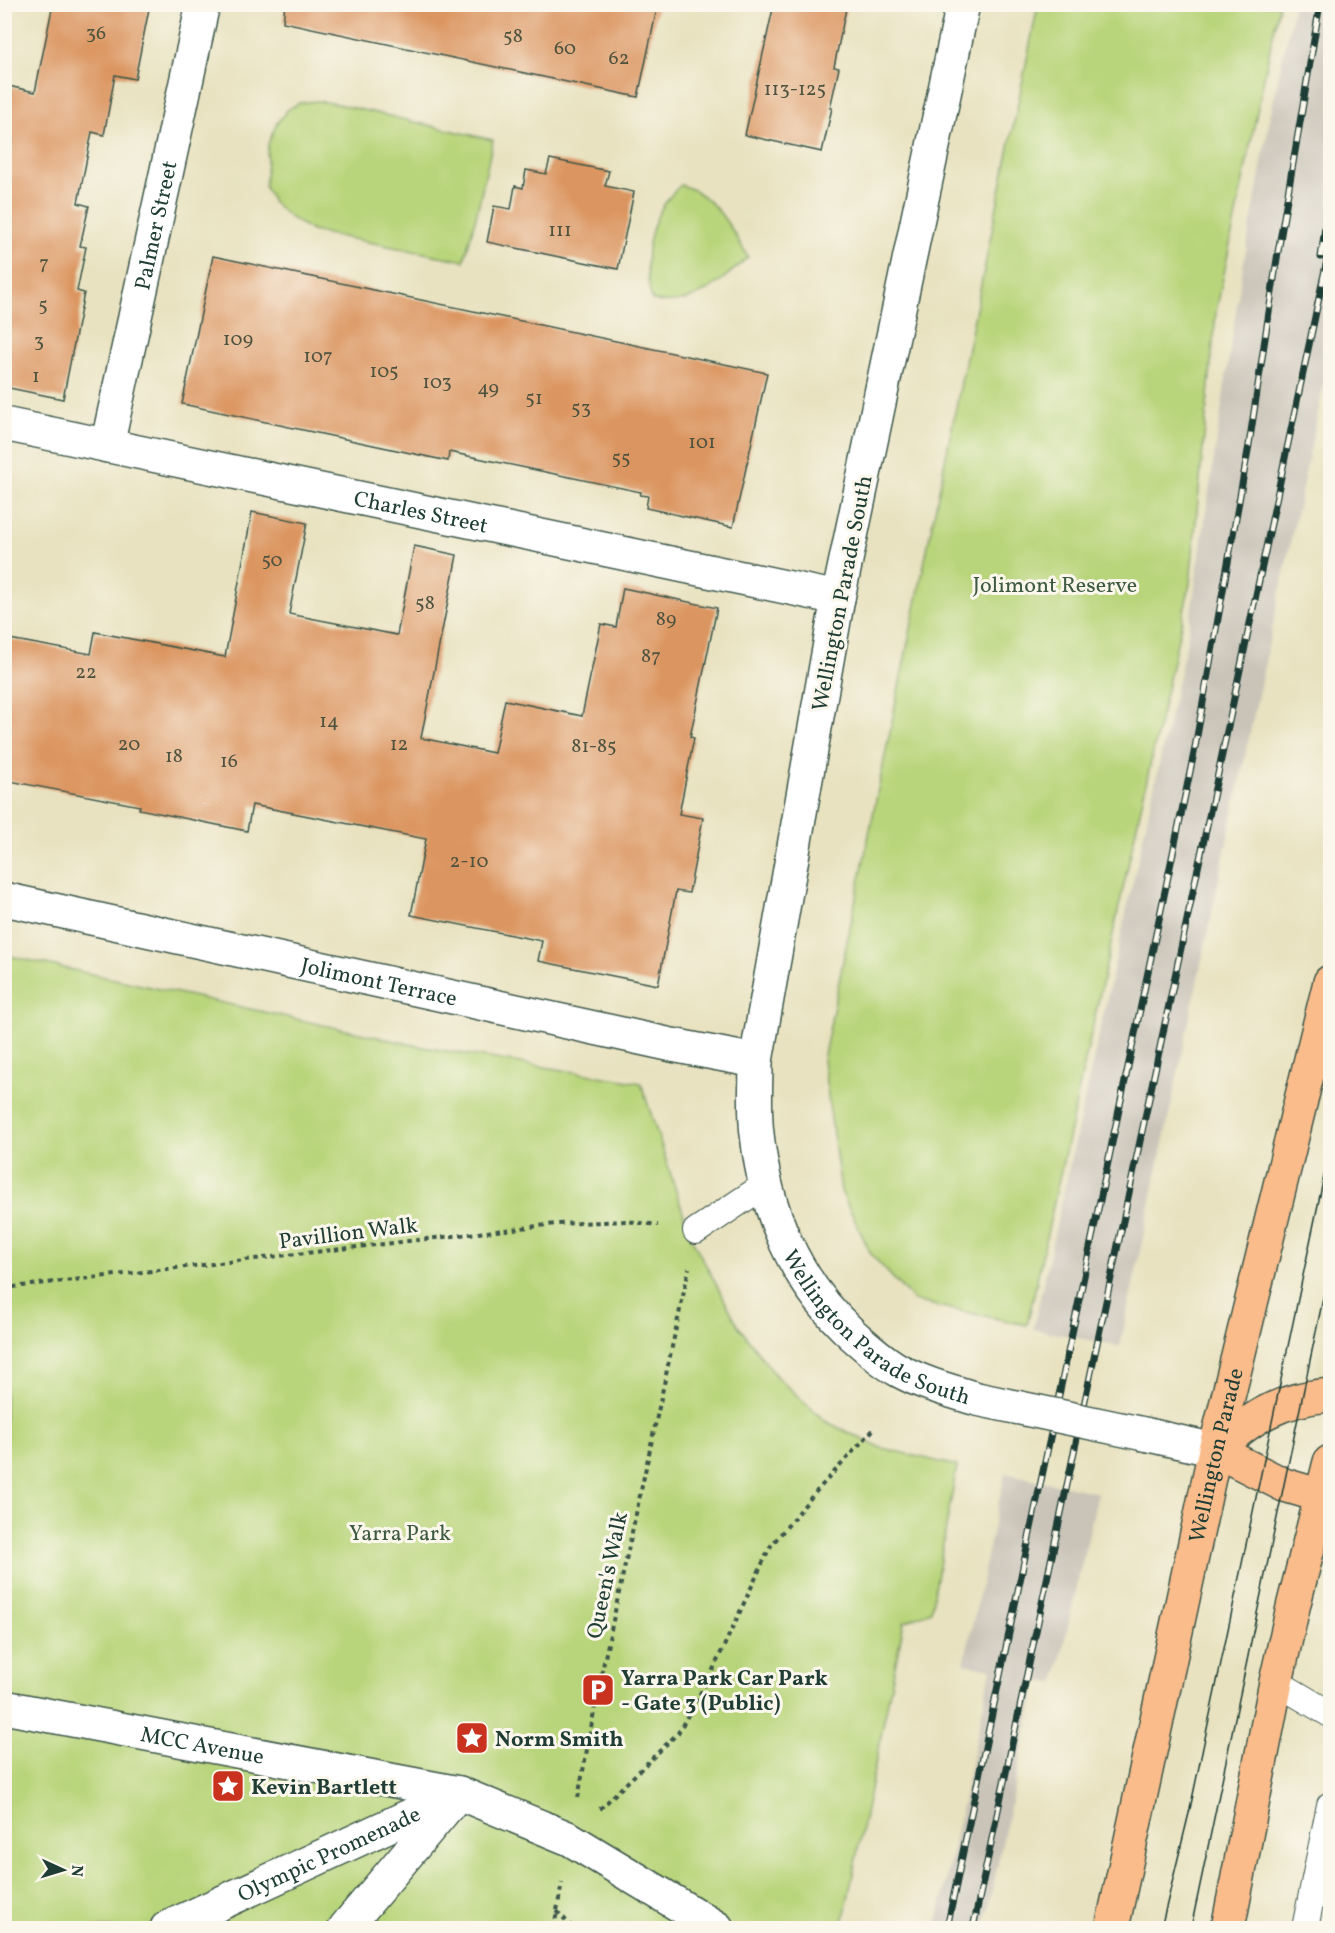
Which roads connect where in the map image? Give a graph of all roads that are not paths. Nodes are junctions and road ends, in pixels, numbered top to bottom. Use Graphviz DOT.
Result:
graph roads {
  1 [pos="203,4"];
  2 [pos="963,4"];
  3 [pos="4,424"];
  4 [pos="107,446"];
  5 [pos="838,598"];
  6 [pos="4,898"];
  7 [pos="1330,982"];
  8 [pos="756,1061"];
  9 [pos="765,1185"];
  10 [pos="696,1231"];
  11 [pos="1330,1395"];
  12 [pos="1215,1450"];
  13 [pos="1330,1462"];
  14 [pos="1326,1497"];
  15 [pos="1276,1682"];
  16 [pos="4,1707"];
  17 [pos="1330,1714"];
  18 [pos="459,1794"];
  19 [pos="1330,1805"];
  20 [pos="166,1929"];
  21 [pos="345,1929"];
  22 [pos="717,1929"];
  23 [pos="1112,1929"];
  24 [pos="1228,1929"];
  25 [pos="1305,1929"];
  1 -- 4 [label="street, Palmer Street"];
  2 -- 5 [label="street, Wellington Parade South"];
  3 -- 4 [label="street, Charles Street"];
  4 -- 5 [label="street, Charles Street"];
  5 -- 8 [label="street, Wellington Parade South"];
  6 -- 8 [label="street, Jolimont Terrace"];
  7 -- 12 [label="main road, Wellington Parade"];
  8 -- 9 [label="street, Wellington Parade South"];
  9 -- 10 [label="lane"];
  9 -- 12 [label="street, Wellington Parade South, bridge"];
  11 -- 12 [label="main road"];
  12 -- 14 [label="main road"];
  12 -- 23 [label="main road, Wellington Parade"];
  13 -- 14 [label="main road"];
  14 -- 15 [label="main road"];
  15 -- 17 [label="lane"];
  15 -- 24 [label="main road"];
  16 -- 18 [label="street, MCC Avenue"];
  18 -- 20 [label="street, Olympic Promenade"];
  18 -- 21 [label="street"];
  18 -- 22 [label="street, MCC Avenue"];
  19 -- 25 [label="lane"];
}
